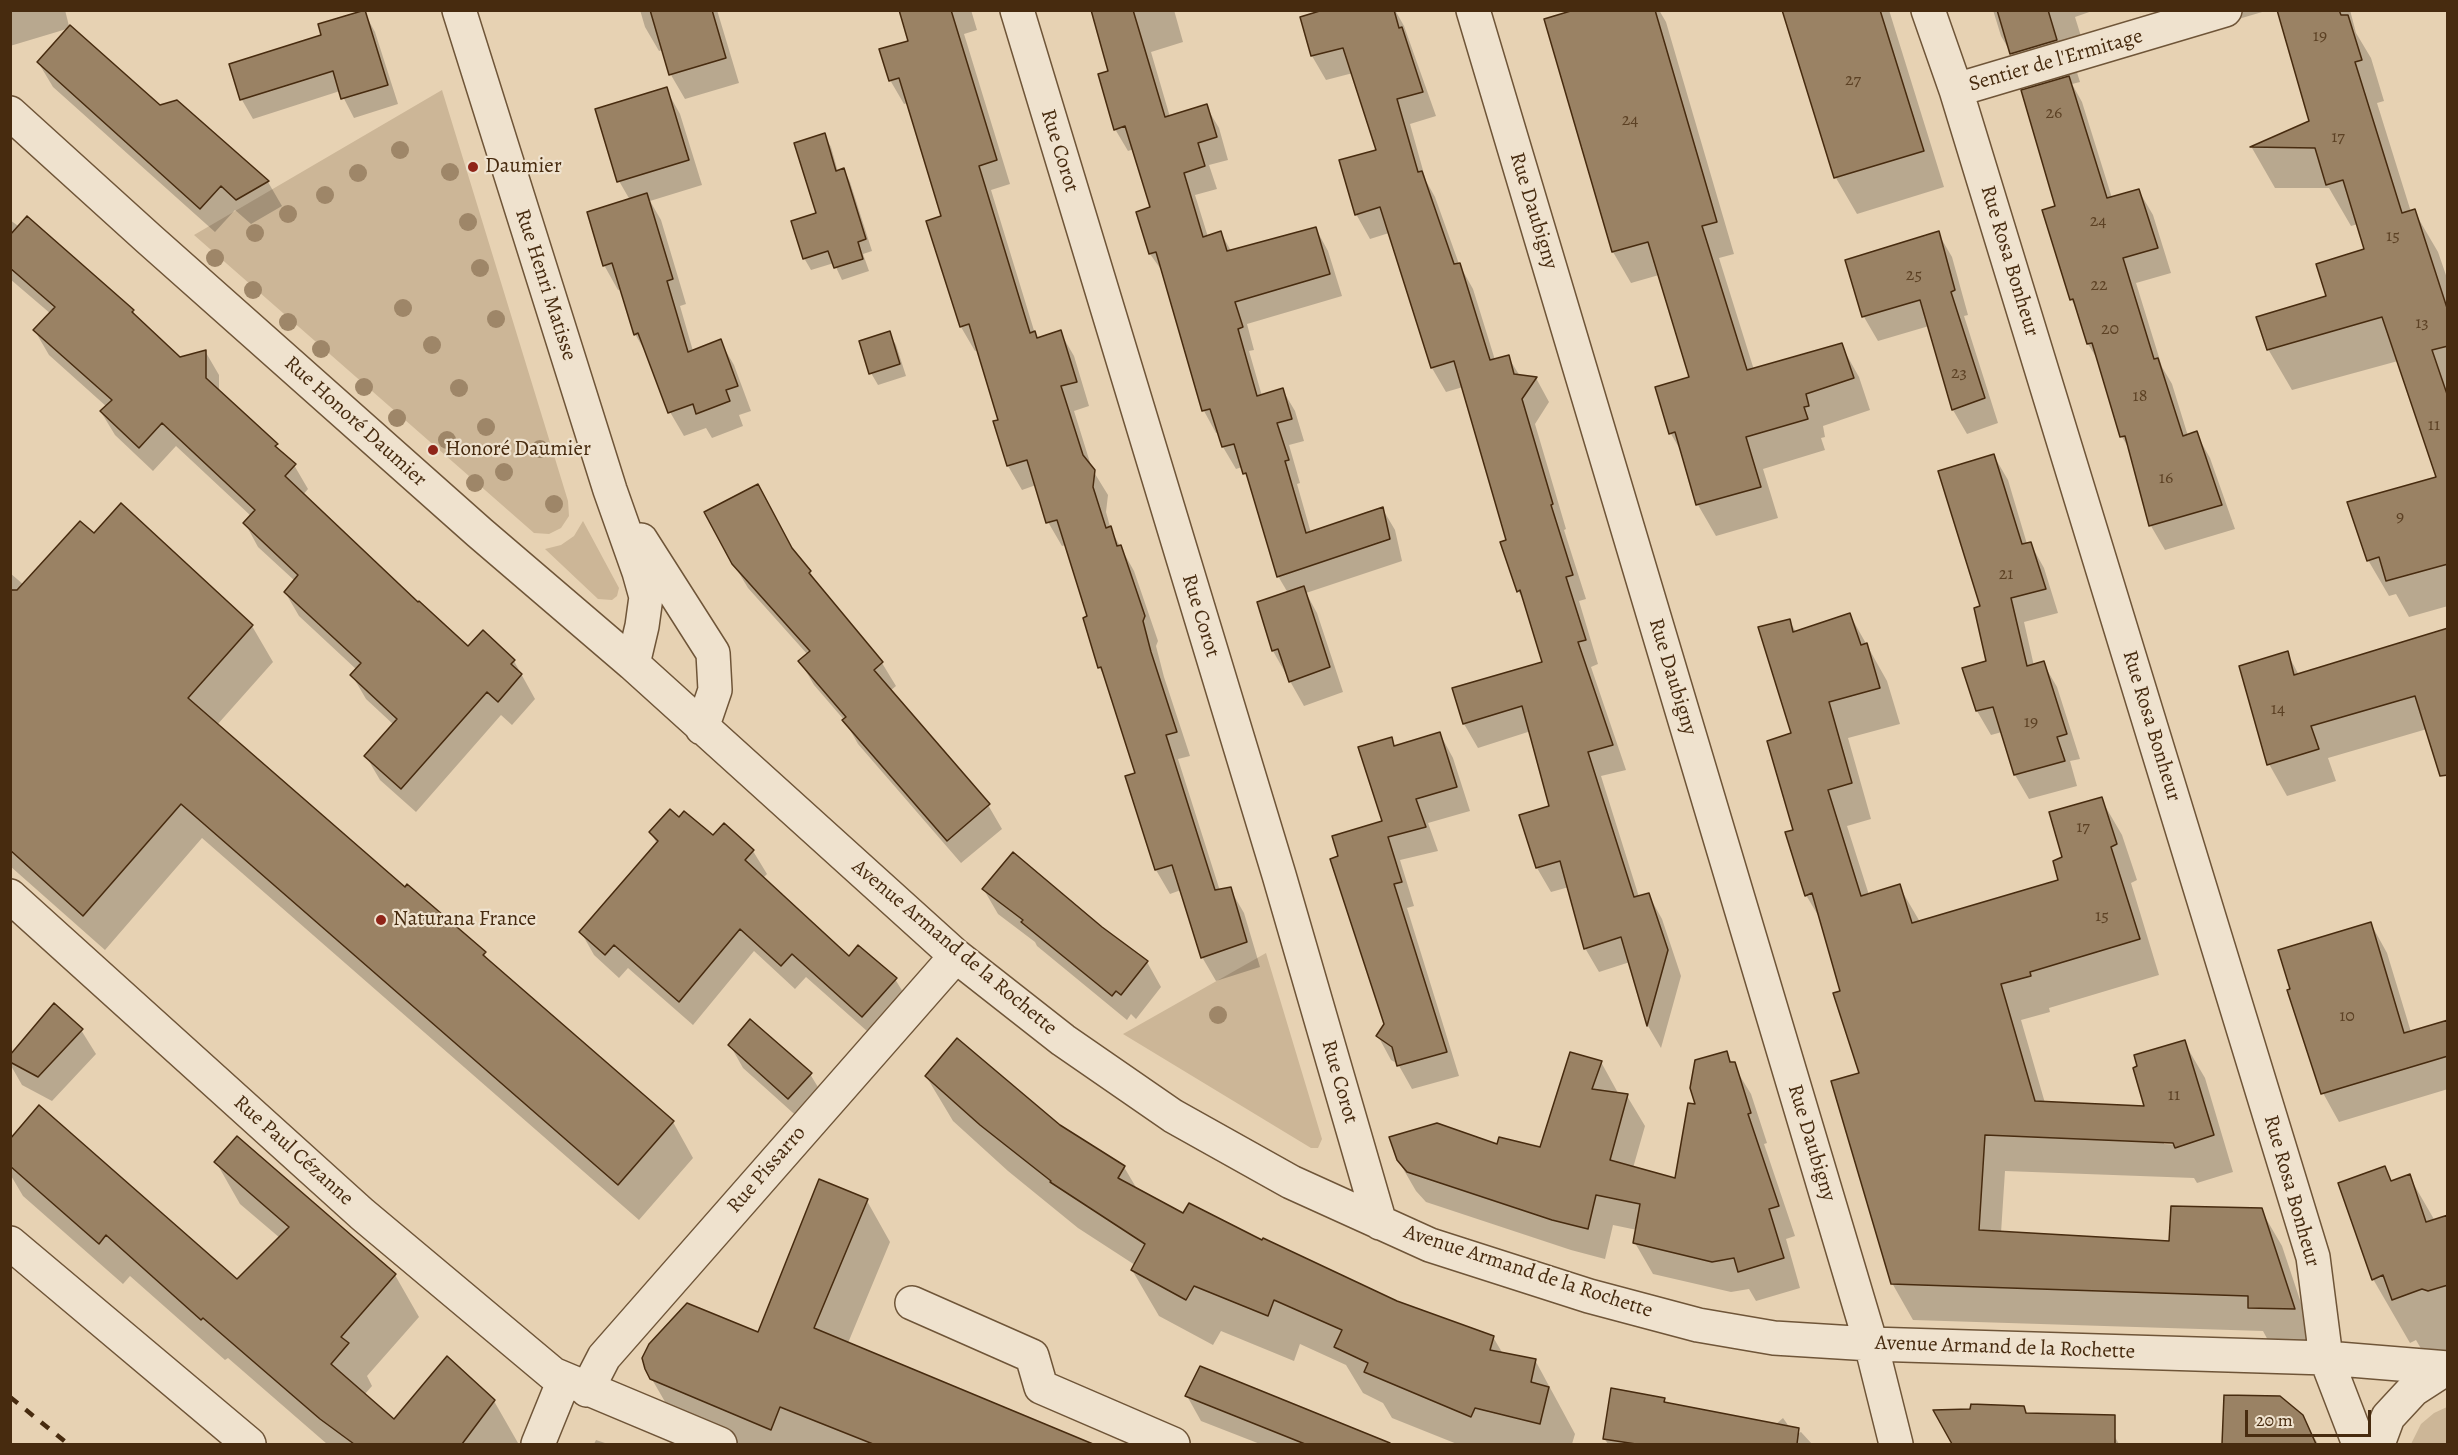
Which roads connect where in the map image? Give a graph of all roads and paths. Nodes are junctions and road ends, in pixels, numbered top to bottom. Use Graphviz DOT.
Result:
graph roads {
  1 [pos="459,10"];
  2 [pos="1017,10"];
  3 [pos="1473,10"];
  4 [pos="1928,10"];
  5 [pos="2225,10"];
  6 [pos="1956,90"];
  7 [pos="10,112"];
  8 [pos="610,490"];
  9 [pos="633,664"];
  10 [pos="702,728"];
  11 [pos="10,896"];
  12 [pos="956,956"];
  13 [pos="1380,1223"];
  14 [pos="10,1244"];
  15 [pos="912,1303"];
  16 [pos="1871,1344"];
  17 [pos="2326,1358"];
  18 [pos="2447,1368"];
  19 [pos="576,1385"];
  20 [pos="249,1444"];
  21 [pos="538,1444"];
  22 [pos="720,1444"];
  23 [pos="1173,1444"];
  24 [pos="1896,1444"];
  25 [pos="2359,1444"];
  26 [pos="2378,1444"];
  1 -- 8 [label="street, Rue Henri Matisse"];
  2 -- 13 [label="street, Rue Corot"];
  3 -- 16 [label="street, Rue Daubigny"];
  4 -- 6 [label="street, Rue Rosa Bonheur"];
  5 -- 6 [label="street, Sentier de l'Ermitage"];
  6 -- 17 [label="street, Rue Rosa Bonheur"];
  7 -- 9 [label="street, Rue Honoré Daumier"];
  8 -- 9 [label="street, Rue Henri Matisse"];
  8 -- 10 [label="street, Rue Henri Matisse"];
  9 -- 10 [label="street, Rue Honoré Daumier"];
  10 -- 12 [label="street, Avenue Armand de la Rochette"];
  11 -- 19 [label="street, Rue Paul Cézanne"];
  12 -- 13 [label="street, Avenue Armand de la Rochette"];
  12 -- 19 [label="street, Rue Pissarro"];
  13 -- 16 [label="street, Avenue Armand de la Rochette"];
  14 -- 20 [label="street"];
  15 -- 23 [label="street"];
  16 -- 17 [label="street, Avenue Armand de la Rochette"];
  16 -- 24 [label="street, Rue Daubigny"];
  17 -- 18 [label="street, Avenue Armand de la Rochette"];
  17 -- 25 [label="street, Rue Rosa Bonheur"];
  18 -- 26 [label="street, Avenue Armand de la Rochette"];
  19 -- 21 [label="street, Rue Pissarro"];
  19 -- 22 [label="street, Rue Paul Cézanne"];
}
